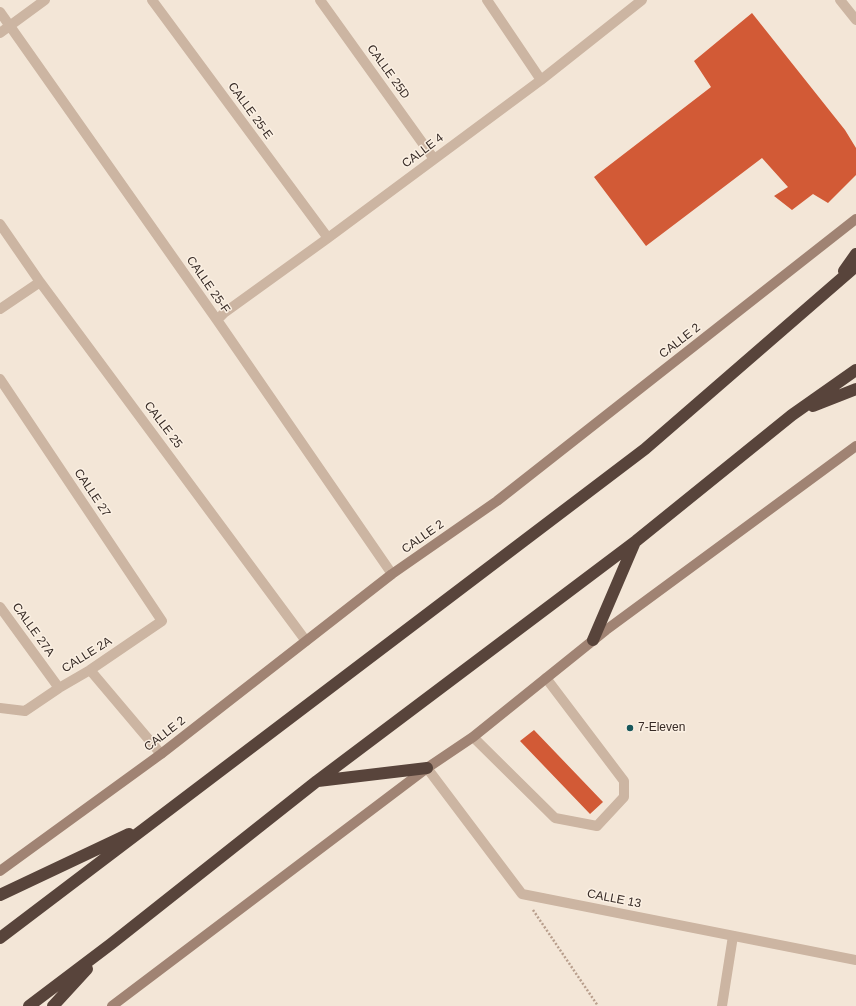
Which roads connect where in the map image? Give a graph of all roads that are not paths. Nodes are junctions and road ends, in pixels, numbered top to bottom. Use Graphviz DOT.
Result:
graph roads {
  1 [pos="45,0"];
  2 [pos="152,0"];
  3 [pos="320,0"];
  4 [pos="487,0"];
  5 [pos="642,0"];
  6 [pos="840,0"];
  7 [pos="0,12"];
  8 [pos="856,20"];
  9 [pos="10,26"];
  10 [pos="0,33"];
  11 [pos="541,80"];
  12 [pos="434,159"];
  13 [pos="856,219"];
  14 [pos="0,224"];
  15 [pos="328,238"];
  16 [pos="856,254"];
  17 [pos="856,266"];
  18 [pos="40,282"];
  19 [pos="833,285"];
  20 [pos="0,309"];
  21 [pos="217,320"];
  22 [pos="856,370"];
  23 [pos="0,379"];
  24 [pos="856,389"];
  25 [pos="792,415"];
  26 [pos="856,446"];
  27 [pos="636,541"];
  28 [pos="392,574"];
  29 [pos="0,607"];
  30 [pos="162,621"];
  31 [pos="306,640"];
  32 [pos="593,640"];
  33 [pos="90,670"];
  34 [pos="546,678"];
  35 [pos="60,688"];
  36 [pos="0,708"];
  37 [pos="473,737"];
  38 [pos="161,754"];
  39 [pos="427,768"];
  40 [pos="317,781"];
  41 [pos="152,823"];
  42 [pos="0,871"];
  43 [pos="0,896"];
  44 [pos="733,936"];
  45 [pos="0,938"];
  46 [pos="111,944"];
  47 [pos="856,960"];
  48 [pos="29,1006"];
  49 [pos="52,1006"];
  50 [pos="112,1006"];
  51 [pos="722,1006"];
  1 -- 9 [label="street"];
  2 -- 15 [label="street, CALLE 25-E"];
  3 -- 12 [label="street, CALLE 25D"];
  4 -- 11 [label="street"];
  5 -- 11 [label="street, CALLE 4"];
  6 -- 8 [label="street"];
  7 -- 9 [label="street, CALLE 25-F"];
  9 -- 10 [label="street"];
  9 -- 21 [label="street, CALLE 25-F"];
  11 -- 12 [label="street, CALLE 4"];
  12 -- 15 [label="street, CALLE 4"];
  13 -- 28 [label="main road, CALLE 2"];
  14 -- 18 [label="street, CALLE 25"];
  15 -- 21 [label="street, CALLE 4"];
  16 -- 19 [label="highway"];
  17 -- 19 [label="highway"];
  18 -- 20 [label="street"];
  18 -- 31 [label="street, CALLE 25"];
  19 -- 41 [label="highway"];
  21 -- 28 [label="street, CALLE 25-F"];
  22 -- 25 [label="highway"];
  23 -- 30 [label="street, CALLE 27"];
  24 -- 25 [label="highway"];
  25 -- 27 [label="highway"];
  26 -- 32 [label="main road"];
  27 -- 32 [label="highway"];
  27 -- 40 [label="highway"];
  28 -- 31 [label="main road, CALLE 2"];
  29 -- 35 [label="street, CALLE 27A"];
  30 -- 33 [label="street, CALLE 2A"];
  31 -- 38 [label="main road, CALLE 2"];
  32 -- 34 [label="main road"];
  33 -- 35 [label="street, CALLE 2A"];
  33 -- 38 [label="street"];
  34 -- 37 [label="main road"];
  34 -- 37 [label="street"];
  35 -- 36 [label="street, CALLE 2A"];
  37 -- 39 [label="main road"];
  38 -- 42 [label="main road, CALLE 2"];
  39 -- 40 [label="highway"];
  39 -- 44 [label="street, CALLE 13"];
  39 -- 50 [label="main road"];
  40 -- 46 [label="highway"];
  41 -- 43 [label="highway"];
  41 -- 45 [label="highway"];
  44 -- 47 [label="street, CALLE 13"];
  44 -- 51 [label="street"];
  46 -- 48 [label="highway"];
  46 -- 49 [label="highway"];
}
